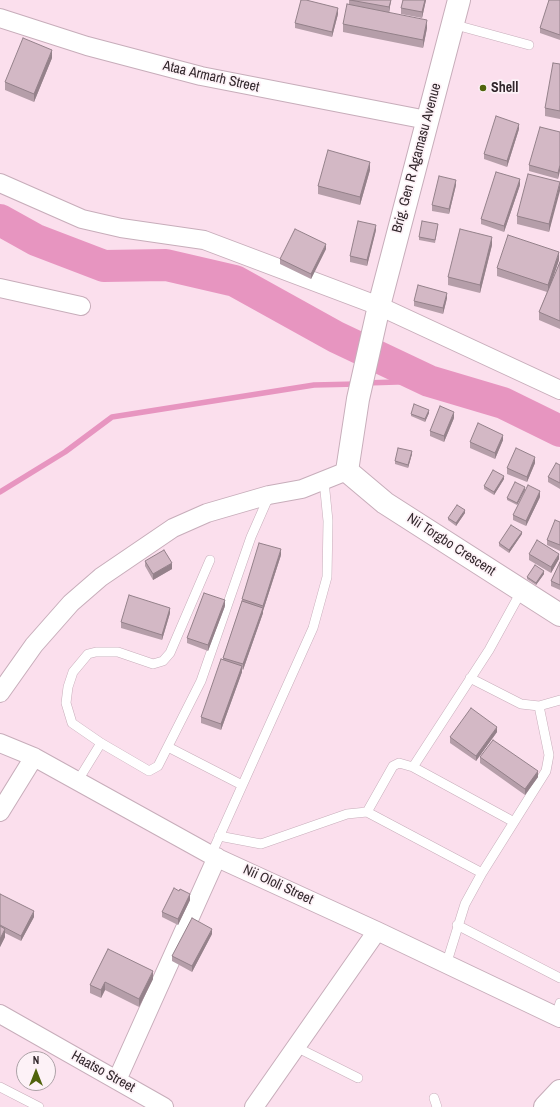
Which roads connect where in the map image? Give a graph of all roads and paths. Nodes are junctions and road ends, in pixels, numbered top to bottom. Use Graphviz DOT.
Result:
graph roads {
  1 [pos="459,0"];
  2 [pos="0,18"];
  3 [pos="452,24"];
  4 [pos="529,45"];
  5 [pos="426,120"];
  6 [pos="0,183"];
  7 [pos="0,288"];
  8 [pos="81,306"];
  9 [pos="378,311"];
  10 [pos="560,390"];
  11 [pos="347,470"];
  12 [pos="324,481"];
  13 [pos="269,495"];
  14 [pos="210,560"];
  15 [pos="522,590"];
  16 [pos="560,615"];
  17 [pos="470,678"];
  18 [pos="0,694"];
  19 [pos="560,700"];
  20 [pos="539,706"];
  21 [pos="0,743"];
  22 [pos="100,743"];
  23 [pos="168,747"];
  24 [pos="34,757"];
  25 [pos="413,767"];
  26 [pos="77,782"];
  27 [pos="242,785"];
  28 [pos="0,812"];
  29 [pos="368,812"];
  30 [pos="514,822"];
  31 [pos="219,836"];
  32 [pos="214,856"];
  33 [pos="482,874"];
  34 [pos="457,925"];
  35 [pos="377,931"];
  36 [pos="446,965"];
  37 [pos="560,978"];
  38 [pos="559,1012"];
  39 [pos="0,1014"];
  40 [pos="296,1046"];
  41 [pos="358,1078"];
  42 [pos="117,1080"];
  43 [pos="0,1087"];
  44 [pos="560,1091"];
  45 [pos="434,1098"];
  46 [pos="39,1107"];
  47 [pos="164,1107"];
  48 [pos="254,1107"];
  49 [pos="437,1107"];
  50 [pos="545,1107"];
  1 -- 3 [label="street, Brig. Gen R Agamasu Avenue"];
  2 -- 5 [label="street, Ataa Armarh Street"];
  3 -- 4 [label="lane"];
  3 -- 5 [label="street, Brig. Gen R Agamasu Avenue"];
  5 -- 9 [label="street, Brig. Gen R Agamasu Avenue"];
  6 -- 9 [label="street"];
  7 -- 8 [label="street"];
  9 -- 10 [label="street"];
  9 -- 11 [label="street, Brig. Gen R Agamasu Avenue"];
  11 -- 12 [label="street"];
  11 -- 15 [label="street, Nii Torgbo Crescent"];
  12 -- 13 [label="street"];
  12 -- 27 [label="lane"];
  13 -- 18 [label="street"];
  13 -- 23 [label="lane"];
  14 -- 22 [label="lane"];
  15 -- 16 [label="street, Nii Torgbo Crescent"];
  15 -- 17 [label="lane"];
  17 -- 20 [label="lane"];
  17 -- 25 [label="lane"];
  19 -- 20 [label="lane"];
  20 -- 30 [label="lane"];
  21 -- 24 [label="street, Nii Ololi Street"];
  22 -- 23 [label="lane"];
  22 -- 26 [label="lane"];
  23 -- 27 [label="lane"];
  24 -- 26 [label="street, Nii Ololi Street"];
  24 -- 28 [label="street"];
  25 -- 29 [label="lane"];
  25 -- 30 [label="lane"];
  26 -- 32 [label="street, Nii Ololi Street"];
  27 -- 31 [label="lane"];
  29 -- 31 [label="lane"];
  29 -- 33 [label="lane"];
  30 -- 33 [label="lane"];
  31 -- 32 [label="lane"];
  32 -- 35 [label="street, Nii Ololi Street"];
  32 -- 42 [label="street"];
  33 -- 34 [label="lane"];
  34 -- 36 [label="lane"];
  34 -- 37 [label="lane"];
  35 -- 36 [label="street, Nii Ololi Street"];
  35 -- 40 [label="street"];
  36 -- 38 [label="street, Nii Ololi Street"];
  39 -- 42 [label="street, Haatso Street"];
  40 -- 41 [label="lane"];
  40 -- 48 [label="street"];
  42 -- 47 [label="street, Haatso Street"];
  43 -- 46 [label="lane"];
  44 -- 50 [label="street"];
  45 -- 49 [label="lane"];
}
